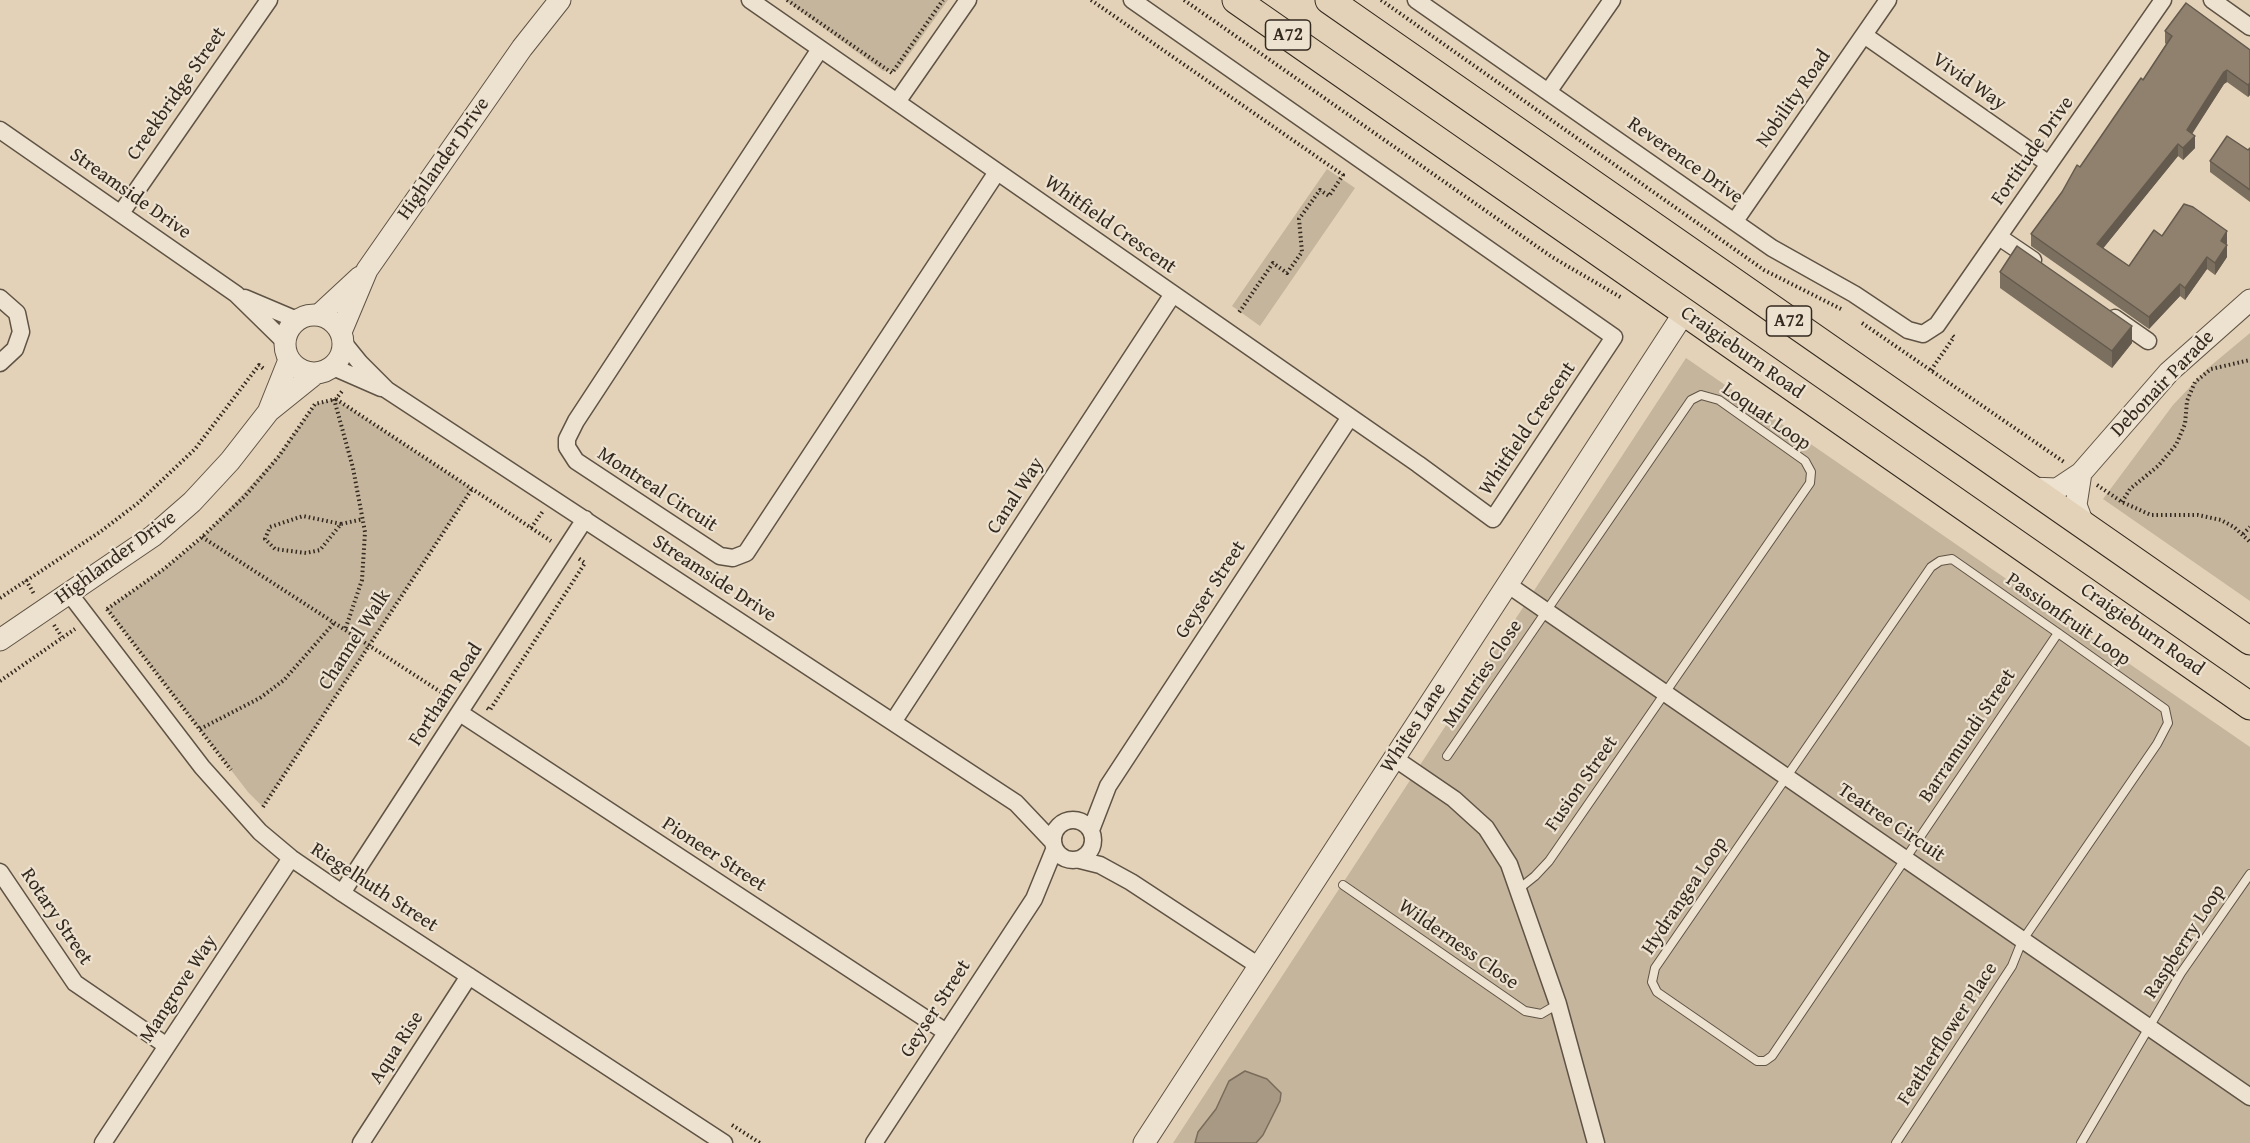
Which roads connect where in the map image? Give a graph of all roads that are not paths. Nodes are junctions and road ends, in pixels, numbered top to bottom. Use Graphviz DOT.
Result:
graph roads {
  1 [pos="269,0"];
  2 [pos="546,0"];
  3 [pos="560,0"];
  4 [pos="750,0"];
  5 [pos="968,0"];
  6 [pos="1132,0"];
  7 [pos="1236,0"];
  8 [pos="1329,0"];
  9 [pos="1416,0"];
  10 [pos="1612,0"];
  11 [pos="1888,0"];
  12 [pos="2163,0"];
  13 [pos="2212,0"];
  14 [pos="2250,27"];
  15 [pos="1864,35"];
  16 [pos="522,48"];
  17 [pos="820,49"];
  18 [pos="1548,92"];
  19 [pos="897,102"];
  20 [pos="0,130"];
  21 [pos="2049,164"];
  22 [pos="997,172"];
  23 [pos="121,213"];
  24 [pos="1735,222"];
  25 [pos="1999,237"];
  26 [pos="2044,268"];
  27 [pos="367,270"];
  28 [pos="236,294"];
  29 [pos="1173,294"];
  30 [pos="0,298"];
  31 [pos="2250,300"];
  32 [pos="2101,308"];
  33 [pos="1684,313"];
  34 [pos="319,315"];
  35 [pos="297,320"];
  36 [pos="1937,325"];
  37 [pos="342,337"];
  38 [pos="2148,341"];
  39 [pos="287,351"];
  40 [pos="0,363"];
  41 [pos="324,371"];
  42 [pos="387,390"];
  43 [pos="269,411"];
  44 [pos="1350,417"];
  45 [pos="2081,473"];
  46 [pos="2030,488"];
  47 [pos="585,519"];
  48 [pos="2084,526"];
  49 [pos="1507,584"];
  50 [pos="69,593"];
  51 [pos="1545,611"];
  52 [pos="2058,633"];
  53 [pos="0,640"];
  54 [pos="2250,641"];
  55 [pos="1666,693"];
  56 [pos="2250,706"];
  57 [pos="459,713"];
  58 [pos="893,722"];
  59 [pos="1447,756"];
  60 [pos="1394,758"];
  61 [pos="1785,776"];
  62 [pos="1108,786"];
  63 [pos="1016,803"];
  64 [pos="1070,820"];
  65 [pos="1092,835"];
  66 [pos="1053,845"];
  67 [pos="1906,857"];
  68 [pos="291,858"];
  69 [pos="1076,860"];
  70 [pos="0,872"];
  71 [pos="2250,874"];
  72 [pos="1131,882"];
  73 [pos="1343,885"];
  74 [pos="1520,888"];
  75 [pos="342,893"];
  76 [pos="1034,899"];
  77 [pos="2022,941"];
  78 [pos="1259,966"];
  79 [pos="469,976"];
  80 [pos="1558,1004"];
  81 [pos="2149,1028"];
  82 [pos="946,1032"];
  83 [pos="167,1046"];
  84 [pos="2250,1097"];
  85 [pos="103,1143"];
  86 [pos="361,1143"];
  87 [pos="724,1143"];
  88 [pos="874,1143"];
  89 [pos="1144,1143"];
  90 [pos="1596,1143"];
  91 [pos="1896,1143"];
  92 [pos="2081,1143"];
  1 -- 23 [label="street, Creekbridge Street"];
  2 -- 16 [label="street, Highlander Drive"];
  3 -- 16 [label="street, Highlander Drive"];
  4 -- 17 [label="street, Whitfield Crescent"];
  5 -- 19 [label="street"];
  6 -- 44 [label="street, Whitfield Crescent"];
  7 -- 33 [label="main road, Craigieburn Road / A72"];
  8 -- 46 [label="main road, A72"];
  9 -- 18 [label="street, Reverence Drive"];
  10 -- 18 [label="street"];
  11 -- 15 [label="street, Nobility Road"];
  12 -- 21 [label="street, Fortitude Drive"];
  13 -- 14 [label="street"];
  15 -- 21 [label="street, Vivid Way"];
  15 -- 24 [label="street, Nobility Road"];
  16 -- 27 [label="street, Highlander Drive"];
  17 -- 19 [label="street, Whitfield Crescent"];
  17 -- 22 [label="street, Montreal Circuit"];
  18 -- 24 [label="street, Reverence Drive"];
  19 -- 22 [label="street, Whitfield Crescent"];
  20 -- 23 [label="street, Streamside Drive"];
  21 -- 25 [label="street, Fortitude Drive"];
  22 -- 29 [label="street, Whitfield Crescent"];
  23 -- 28 [label="street, Streamside Drive"];
  24 -- 36 [label="street, Reverence Drive"];
  25 -- 26 [label="street"];
  25 -- 36 [label="street, Fortitude Drive"];
  27 -- 34 [label="street, Highlander Drive"];
  27 -- 37 [label="street, Highlander Drive"];
  28 -- 35 [label="street, Streamside Drive"];
  28 -- 39 [label="street, Streamside Drive"];
  29 -- 44 [label="street, Whitfield Crescent"];
  29 -- 58 [label="street, Canal Way"];
  30 -- 40 [label="street"];
  31 -- 45 [label="street, Debonair Parade"];
  32 -- 38 [label="street"];
  33 -- 49 [label="street, Whites Lane"];
  33 -- 56 [label="main road, Craigieburn Road / A72"];
  34 -- 35 [label="street"];
  34 -- 37 [label="street"];
  35 -- 39 [label="street"];
  37 -- 41 [label="street"];
  37 -- 42 [label="street, Streamside Drive"];
  39 -- 41 [label="street"];
  39 -- 43 [label="street, Highlander Drive"];
  41 -- 42 [label="street, Streamside Drive"];
  41 -- 43 [label="street, Highlander Drive"];
  42 -- 47 [label="street, Streamside Drive"];
  43 -- 50 [label="street, Highlander Drive"];
  44 -- 62 [label="street, Geyser Street"];
  45 -- 46 [label="street, Debonair Parade"];
  45 -- 48 [label="street"];
  46 -- 48 [label="main road, A72"];
  47 -- 57 [label="street, Fortham Road"];
  47 -- 58 [label="street, Streamside Drive"];
  48 -- 54 [label="main road, A72"];
  49 -- 51 [label="street, Teatree Circuit"];
  49 -- 60 [label="street, Whites Lane"];
  50 -- 53 [label="street, Highlander Drive"];
  50 -- 68 [label="street, Riegelhuth Street"];
  51 -- 55 [label="street, Teatree Circuit"];
  51 -- 55 [label="lane, Loquat Loop"];
  51 -- 59 [label="lane, Muntries Close"];
  52 -- 61 [label="lane, Passionfruit Loop"];
  52 -- 67 [label="lane, Barramundi Street"];
  52 -- 77 [label="lane, Passionfruit Loop"];
  55 -- 61 [label="street, Teatree Circuit"];
  55 -- 74 [label="lane, Fusion Street"];
  57 -- 75 [label="street, Fortham Road"];
  57 -- 82 [label="street, Pioneer Street"];
  58 -- 63 [label="street, Streamside Drive"];
  60 -- 74 [label="street"];
  60 -- 78 [label="street, Whites Lane"];
  61 -- 67 [label="street, Teatree Circuit"];
  61 -- 67 [label="lane, Hydrangea Loop"];
  62 -- 64 [label="street, Geyser Street"];
  62 -- 65 [label="street, Geyser Street"];
  63 -- 64 [label="street, Streamside Drive"];
  63 -- 66 [label="street, Streamside Drive"];
  64 -- 65 [label="street"];
  64 -- 66 [label="street"];
  65 -- 69 [label="street"];
  65 -- 72 [label="street"];
  66 -- 69 [label="street"];
  66 -- 76 [label="street, Geyser Street"];
  67 -- 77 [label="street, Teatree Circuit"];
  68 -- 75 [label="street, Riegelhuth Street"];
  68 -- 83 [label="street, Mangrove Way"];
  69 -- 72 [label="street"];
  69 -- 76 [label="street, Geyser Street"];
  70 -- 83 [label="street, Rotary Street"];
  71 -- 81 [label="lane, Raspberry Loop"];
  72 -- 78 [label="street"];
  73 -- 80 [label="lane, Wilderness Close"];
  74 -- 80 [label="street"];
  75 -- 79 [label="street, Riegelhuth Street"];
  76 -- 82 [label="street, Geyser Street"];
  77 -- 81 [label="street, Teatree Circuit"];
  77 -- 91 [label="lane, Featherflower Place"];
  78 -- 89 [label="street, Whites Lane"];
  79 -- 86 [label="street, Aqua Rise"];
  79 -- 87 [label="street, Riegelhuth Street"];
  80 -- 90 [label="street"];
  81 -- 84 [label="street, Teatree Circuit"];
  81 -- 92 [label="lane, Raspberry Loop"];
  82 -- 88 [label="street, Geyser Street"];
  83 -- 85 [label="street, Mangrove Way"];
}
